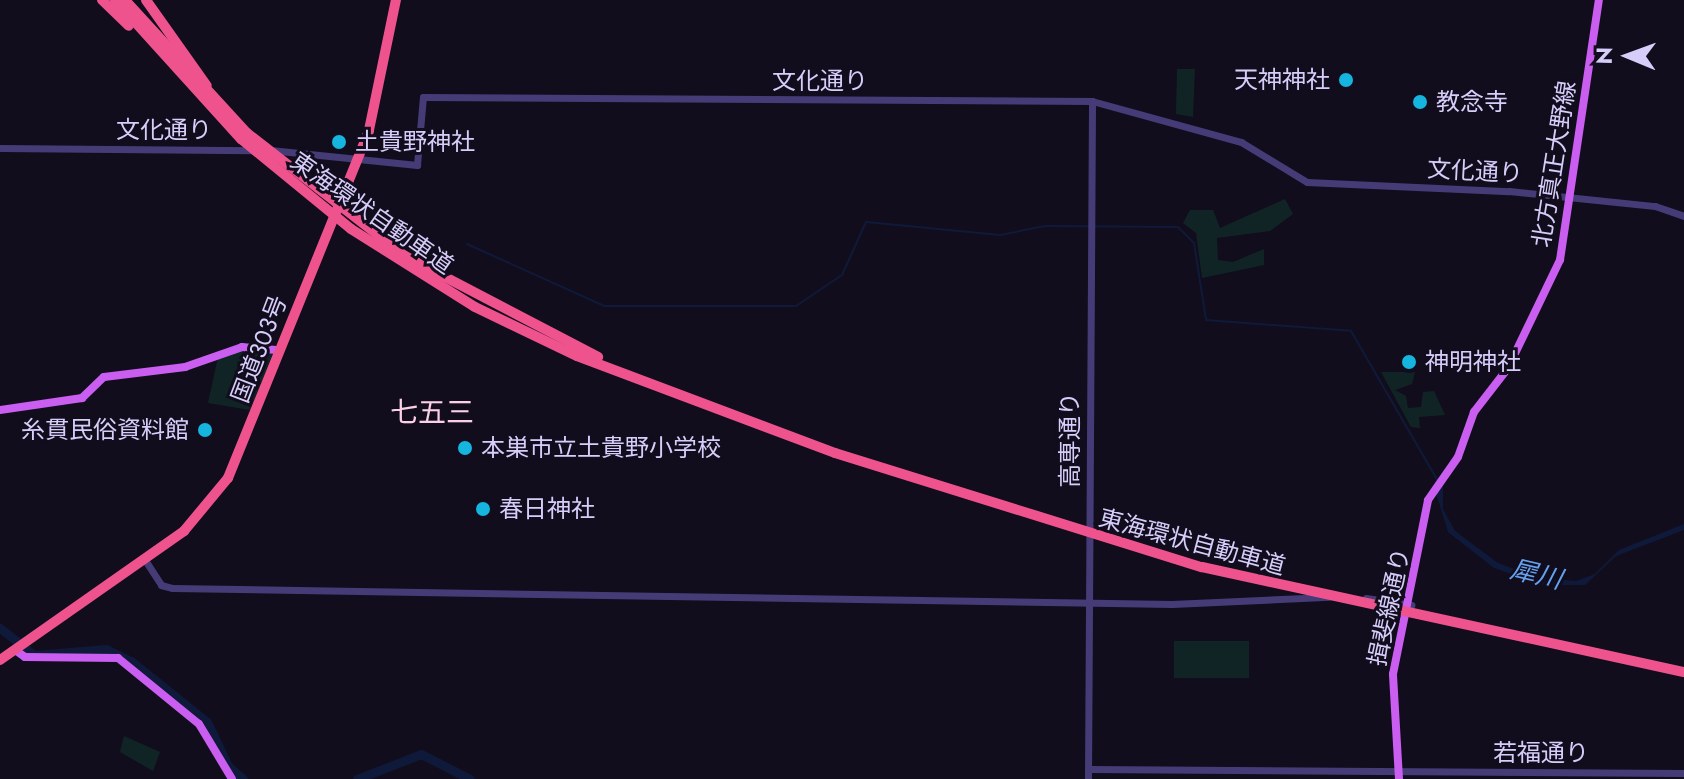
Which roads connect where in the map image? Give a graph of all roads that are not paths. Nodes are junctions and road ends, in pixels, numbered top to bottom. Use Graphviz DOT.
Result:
graph roads {
  1 [pos="102,0"];
  2 [pos="115,0"];
  3 [pos="125,0"];
  4 [pos="146,0"];
  5 [pos="396,0"];
  6 [pos="1599,0"];
  7 [pos="148,43"];
  8 [pos="1092,101"];
  9 [pos="234,121"];
  10 [pos="244,136"];
  11 [pos="0,148"];
  12 [pos="355,163"];
  13 [pos="1570,197"];
  14 [pos="1684,216"];
  15 [pos="279,350"];
  16 [pos="0,410"];
  17 [pos="1432,492"];
  18 [pos="145,560"];
  19 [pos="1089,603"];
  20 [pos="1411,605"];
  21 [pos="15,650"];
  22 [pos="0,660"];
  23 [pos="1684,672"];
  24 [pos="1088,769"];
  25 [pos="1684,773"];
  26 [pos="1399,775"];
  27 [pos="232,779"];
  28 [pos="1088,779"];
  1 -- 7 [label="highway"];
  2 -- 7 [label="highway, 東海環状自動車道"];
  3 -- 9 [label="highway, 東海環状自動車道"];
  4 -- 9 [label="highway"];
  5 -- 12 [label="highway, 国道303号"];
  6 -- 13 [label="main road, 北方真正大野線"];
  7 -- 10 [label="highway, 東海環状自動車道"];
  8 -- 12 [label="street, 文化通り"];
  8 -- 13 [label="street, 文化通り"];
  8 -- 19 [label="street, 高専通り"];
  9 -- 10 [label="highway, 東海環状自動車道"];
  10 -- 23 [label="highway, 東海環状自動車道, bridge"];
  11 -- 12 [label="street, 文化通り"];
  12 -- 15 [label="highway, 国道303号"];
  13 -- 14 [label="street, 文化通り"];
  13 -- 17 [label="main road, 北方真正大野線"];
  15 -- 16 [label="main road"];
  15 -- 18 [label="highway, 国道303号"];
  17 -- 20 [label="main road, 揖斐線通り"];
  18 -- 19 [label="street"];
  18 -- 21 [label="highway, 国道303号"];
  19 -- 20 [label="street"];
  19 -- 24 [label="street, 高専通り"];
  20 -- 26 [label="main road, 揖斐線通り"];
  21 -- 22 [label="highway, 国道303号"];
  21 -- 27 [label="main road"];
  24 -- 26 [label="street, 若福通り"];
  24 -- 28 [label="street, 高専通り"];
  25 -- 26 [label="street, 若福通り"];
}
